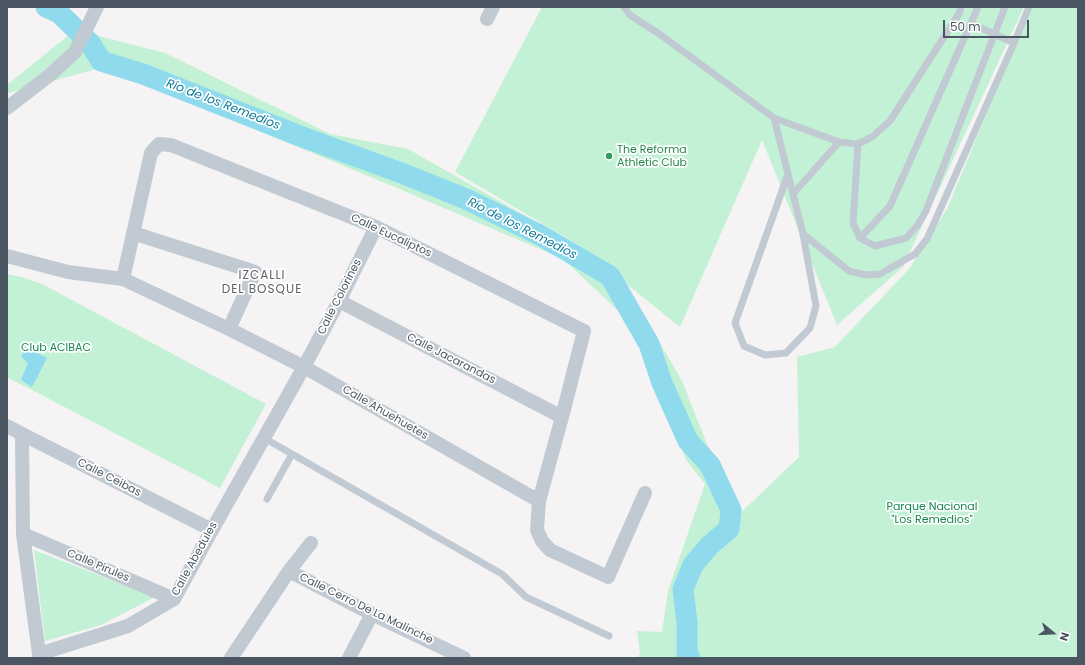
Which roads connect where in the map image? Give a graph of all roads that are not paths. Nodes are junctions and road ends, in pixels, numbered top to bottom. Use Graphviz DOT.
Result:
graph roads {
  1 [pos="97,7"];
  2 [pos="624,7"];
  3 [pos="978,7"];
  4 [pos="1004,7"];
  5 [pos="1029,7"];
  6 [pos="962,9"];
  7 [pos="972,24"];
  8 [pos="994,34"];
  9 [pos="1014,44"];
  10 [pos="7,108"];
  11 [pos="774,118"];
  12 [pos="839,142"];
  13 [pos="858,144"];
  14 [pos="788,174"];
  15 [pos="793,194"];
  16 [pos="376,227"];
  17 [pos="134,233"];
  18 [pos="804,234"];
  19 [pos="860,238"];
  20 [pos="7,256"];
  21 [pos="123,279"];
  22 [pos="339,301"];
  23 [pos="229,329"];
  24 [pos="304,366"];
  25 [pos="562,417"];
  26 [pos="7,426"];
  27 [pos="22,434"];
  28 [pos="264,438"];
  29 [pos="292,454"];
  30 [pos="645,493"];
  31 [pos="267,499"];
  32 [pos="539,501"];
  33 [pos="212,530"];
  34 [pos="23,534"];
  35 [pos="311,542"];
  36 [pos="289,571"];
  37 [pos="174,598"];
  38 [pos="372,614"];
  39 [pos="609,636"];
  40 [pos="446,654"];
  41 [pos="231,658"];
  42 [pos="349,658"];
  43 [pos="464,658"];
  1 -- 10 [label="street"];
  2 -- 11 [label="lane"];
  3 -- 7 [label="lane"];
  4 -- 8 [label="lane"];
  5 -- 9 [label="lane"];
  6 -- 13 [label="lane"];
  7 -- 8 [label="lane"];
  7 -- 19 [label="lane"];
  8 -- 9 [label="lane"];
  8 -- 19 [label="lane"];
  9 -- 18 [label="lane"];
  11 -- 12 [label="lane"];
  11 -- 14 [label="lane"];
  12 -- 13 [label="lane"];
  12 -- 15 [label="lane"];
  13 -- 19 [label="lane"];
  14 -- 15 [label="lane"];
  14 -- 18 [label="lane"];
  15 -- 18 [label="lane"];
  16 -- 17 [label="street, Calle Eucaliptos"];
  16 -- 22 [label="street, Calle Colorines"];
  16 -- 25 [label="street, Calle Eucaliptos"];
  17 -- 21 [label="street, Calle Eucaliptos"];
  17 -- 23 [label="street"];
  20 -- 21 [label="street, Calle Ahuehuetes"];
  21 -- 23 [label="street, Calle Ahuehuetes"];
  22 -- 24 [label="street, Calle Colorines"];
  22 -- 25 [label="street, Calle Jacarandas"];
  23 -- 24 [label="street, Calle Ahuehuetes"];
  24 -- 28 [label="street, Calle Abedules"];
  24 -- 32 [label="street, Calle Ahuehuetes"];
  25 -- 32 [label="street, Calle Eucaliptos"];
  26 -- 27 [label="street, Calle Ceibas"];
  27 -- 33 [label="street, Calle Ceibas"];
  27 -- 34 [label="street, Calle Abedules"];
  28 -- 29 [label="lane"];
  28 -- 33 [label="street, Calle Abedules"];
  29 -- 31 [label="lane"];
  29 -- 39 [label="lane"];
  30 -- 32 [label="street, Calle Eucaliptos"];
  33 -- 37 [label="street, Calle Abedules"];
  34 -- 37 [label="street, Calle Pirules"];
  34 -- 37 [label="street, Calle Abedules"];
  35 -- 36 [label="street"];
  36 -- 38 [label="street, Calle Cerro De La Malinche"];
  36 -- 41 [label="street"];
  38 -- 40 [label="street, Calle Cerro De La Malinche"];
  38 -- 42 [label="street"];
  40 -- 43 [label="street, Calle Cerro De La Malinche"];
}
